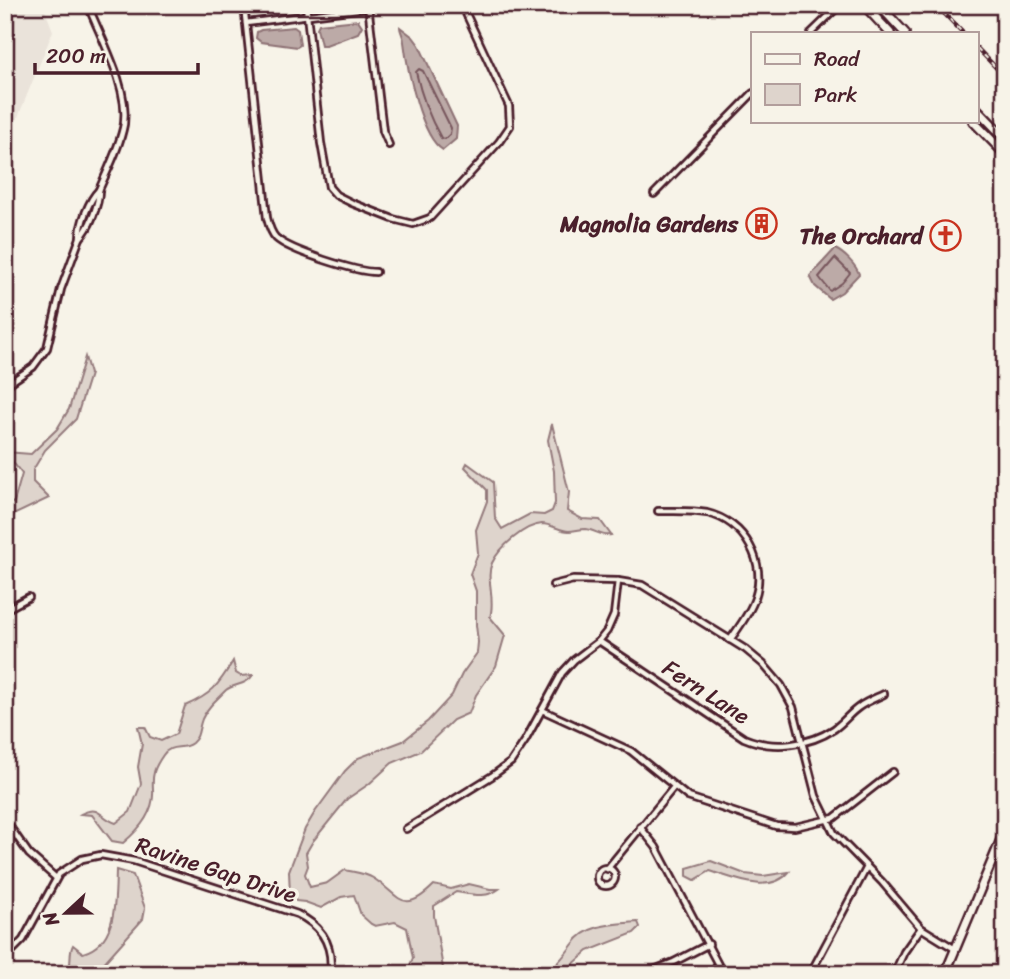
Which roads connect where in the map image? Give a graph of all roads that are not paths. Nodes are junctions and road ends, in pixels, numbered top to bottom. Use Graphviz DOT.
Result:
graph roads {
  1 [pos="88,5"];
  2 [pos="244,5"];
  3 [pos="306,5"];
  4 [pos="389,5"];
  5 [pos="462,5"];
  6 [pos="840,5"];
  7 [pos="864,5"];
  8 [pos="879,5"];
  9 [pos="369,7"];
  10 [pos="307,16"];
  11 [pos="246,23"];
  12 [pos="812,32"];
  13 [pos="889,32"];
  14 [pos="904,32"];
  15 [pos="751,95"];
  16 [pos="978,110"];
  17 [pos="974,122"];
  18 [pos="1005,138"];
  19 [pos="389,145"];
  20 [pos="1005,154"];
  21 [pos="654,194"];
  22 [pos="376,272"];
  23 [pos="5,386"];
  24 [pos="658,511"];
  25 [pos="618,581"];
  26 [pos="553,585"];
  27 [pos="29,597"];
  28 [pos="5,610"];
  29 [pos="730,640"];
  30 [pos="599,641"];
  31 [pos="884,694"];
  32 [pos="542,710"];
  33 [pos="802,742"];
  34 [pos="893,772"];
  35 [pos="674,787"];
  36 [pos="5,820"];
  37 [pos="826,821"];
  38 [pos="640,827"];
  39 [pos="406,829"];
  40 [pos="1005,830"];
  41 [pos="867,867"];
  42 [pos="607,869"];
  43 [pos="56,878"];
  44 [pos="920,928"];
  45 [pos="709,944"];
  46 [pos="955,949"];
  47 [pos="5,958"];
  48 [pos="330,974"];
  49 [pos="644,974"];
  50 [pos="723,974"];
  51 [pos="810,974"];
  52 [pos="894,974"];
  53 [pos="945,974"];
  1 -- 23 [label="street"];
  2 -- 11 [label="street"];
  3 -- 10 [label="street"];
  4 -- 9 [label="street"];
  5 -- 10 [label="street"];
  6 -- 12 [label="street"];
  7 -- 13 [label="main road"];
  8 -- 14 [label="main road"];
  9 -- 10 [label="street"];
  9 -- 19 [label="street"];
  10 -- 11 [label="street"];
  11 -- 22 [label="street"];
  15 -- 21 [label="street"];
  16 -- 18 [label="main road"];
  17 -- 20 [label="main road"];
  24 -- 29 [label="street"];
  25 -- 26 [label="street"];
  25 -- 29 [label="street"];
  25 -- 30 [label="street"];
  27 -- 28 [label="street"];
  29 -- 33 [label="street"];
  30 -- 32 [label="street"];
  30 -- 33 [label="street, Fern Lane"];
  31 -- 33 [label="street, Fern Lane"];
  32 -- 35 [label="street"];
  32 -- 39 [label="street"];
  33 -- 37 [label="street"];
  34 -- 37 [label="street"];
  35 -- 37 [label="street"];
  35 -- 38 [label="street"];
  36 -- 43 [label="street"];
  37 -- 41 [label="street"];
  38 -- 42 [label="street"];
  38 -- 45 [label="street"];
  40 -- 46 [label="main road"];
  41 -- 44 [label="street"];
  41 -- 51 [label="street"];
  42 -- 42 [label="street"];
  43 -- 47 [label="street, Ravine Gap Drive"];
  43 -- 48 [label="street, Ravine Gap Drive"];
  44 -- 46 [label="street"];
  44 -- 52 [label="street"];
  45 -- 49 [label="street"];
  45 -- 50 [label="street"];
  46 -- 53 [label="main road"];
}
